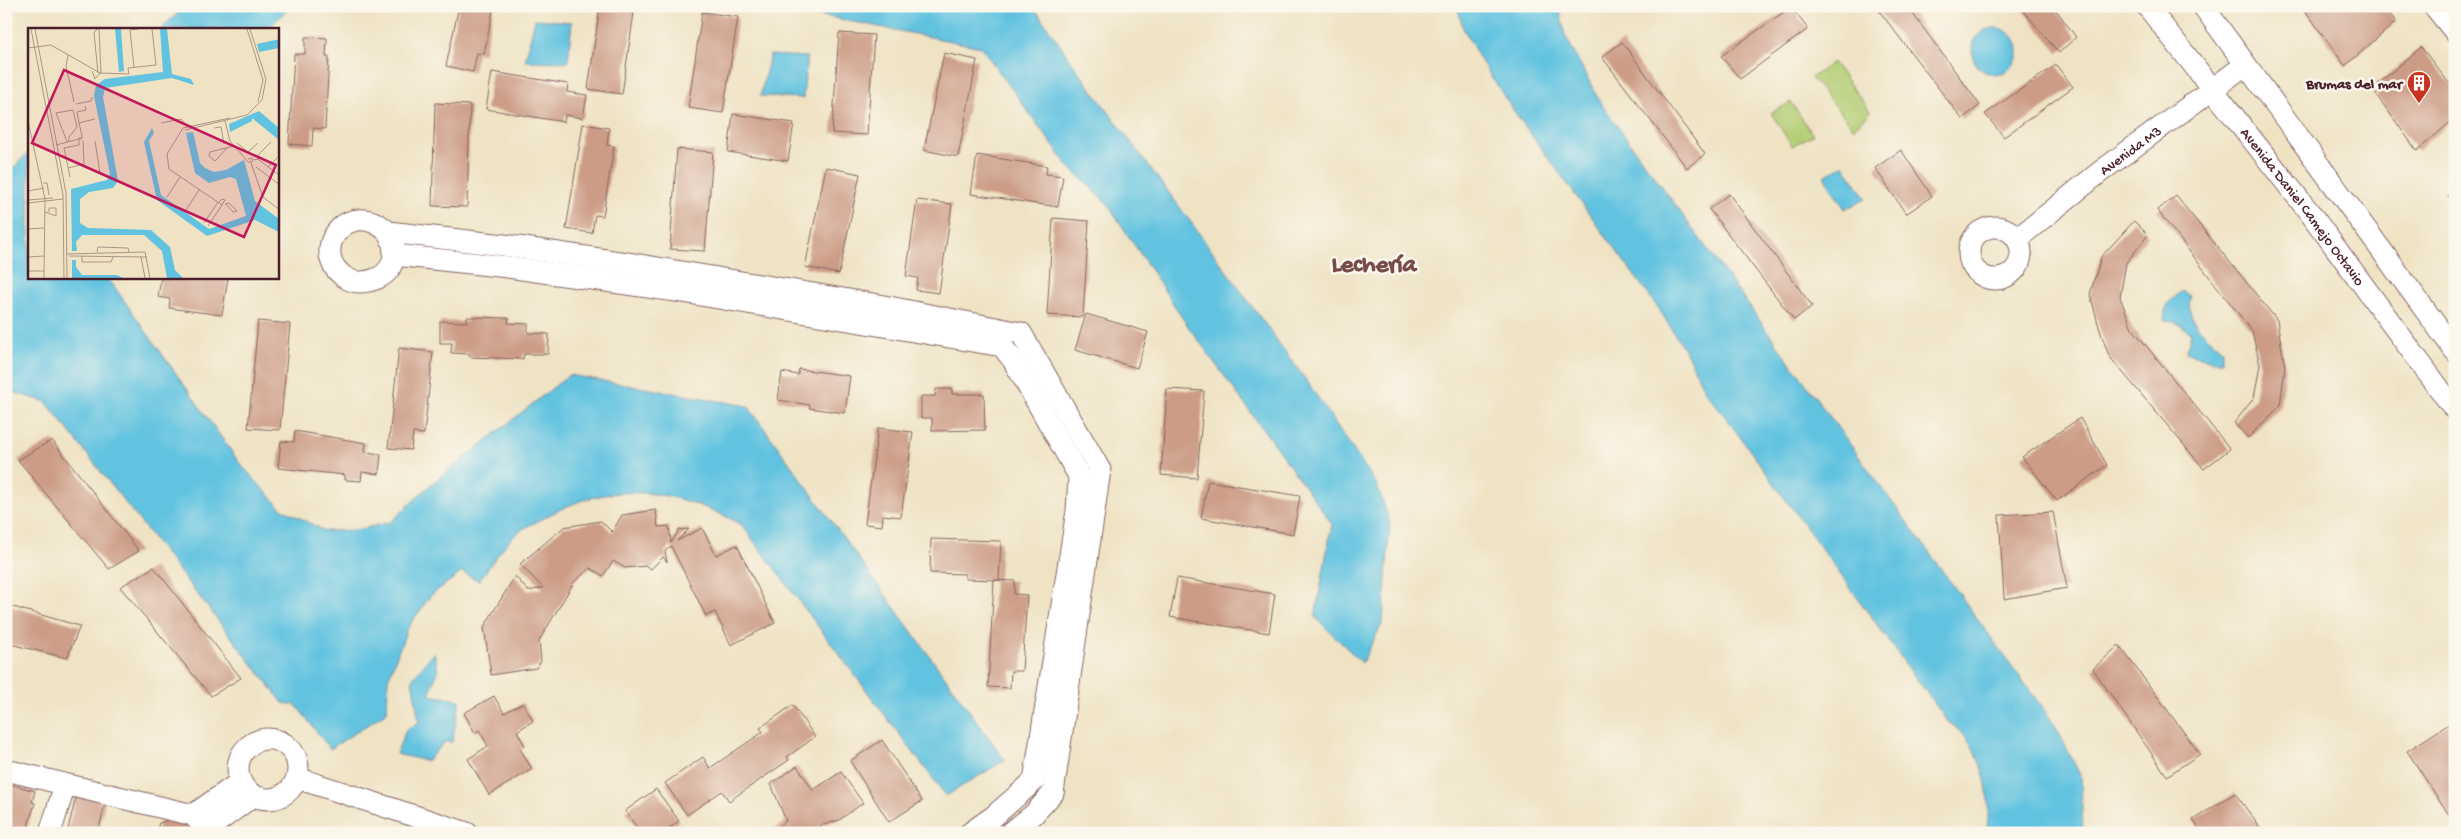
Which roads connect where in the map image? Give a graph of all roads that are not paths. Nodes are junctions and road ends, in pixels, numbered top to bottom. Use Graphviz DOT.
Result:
graph roads {
  1 [pos="2147,6"];
  2 [pos="2203,6"];
  3 [pos="2434,6"];
  4 [pos="2455,32"];
  5 [pos="2245,65"];
  6 [pos="2212,89"];
  7 [pos="388,232"];
  8 [pos="2017,239"];
  9 [pos="395,256"];
  10 [pos="755,294"];
  11 [pos="2455,351"];
  12 [pos="2455,410"];
  13 [pos="6,770"];
  14 [pos="297,778"];
  15 [pos="1034,782"];
  16 [pos="65,785"];
  17 [pos="246,789"];
  18 [pos="1054,793"];
  19 [pos="204,826"];
  20 [pos="50,833"];
  21 [pos="467,833"];
  22 [pos="970,833"];
  23 [pos="1010,833"];
  1 -- 6 [label="street, Avenida Daniel Camejo Octavio"];
  2 -- 5 [label="street"];
  3 -- 4 [label="street"];
  5 -- 6 [label="street, Avenida M3"];
  5 -- 11 [label="street"];
  6 -- 8 [label="street, Avenida M3"];
  6 -- 12 [label="street, Avenida Daniel Camejo Octavio"];
  7 -- 9 [label="street"];
  7 -- 9 [label="street"];
  7 -- 10 [label="street"];
  9 -- 10 [label="street"];
  10 -- 15 [label="street"];
  10 -- 18 [label="street"];
  13 -- 16 [label="street"];
  14 -- 17 [label="street"];
  14 -- 17 [label="street"];
  14 -- 21 [label="street"];
  15 -- 18 [label="street"];
  15 -- 22 [label="street"];
  16 -- 19 [label="street"];
  16 -- 20 [label="street"];
  17 -- 19 [label="street"];
  18 -- 23 [label="street"];
}
